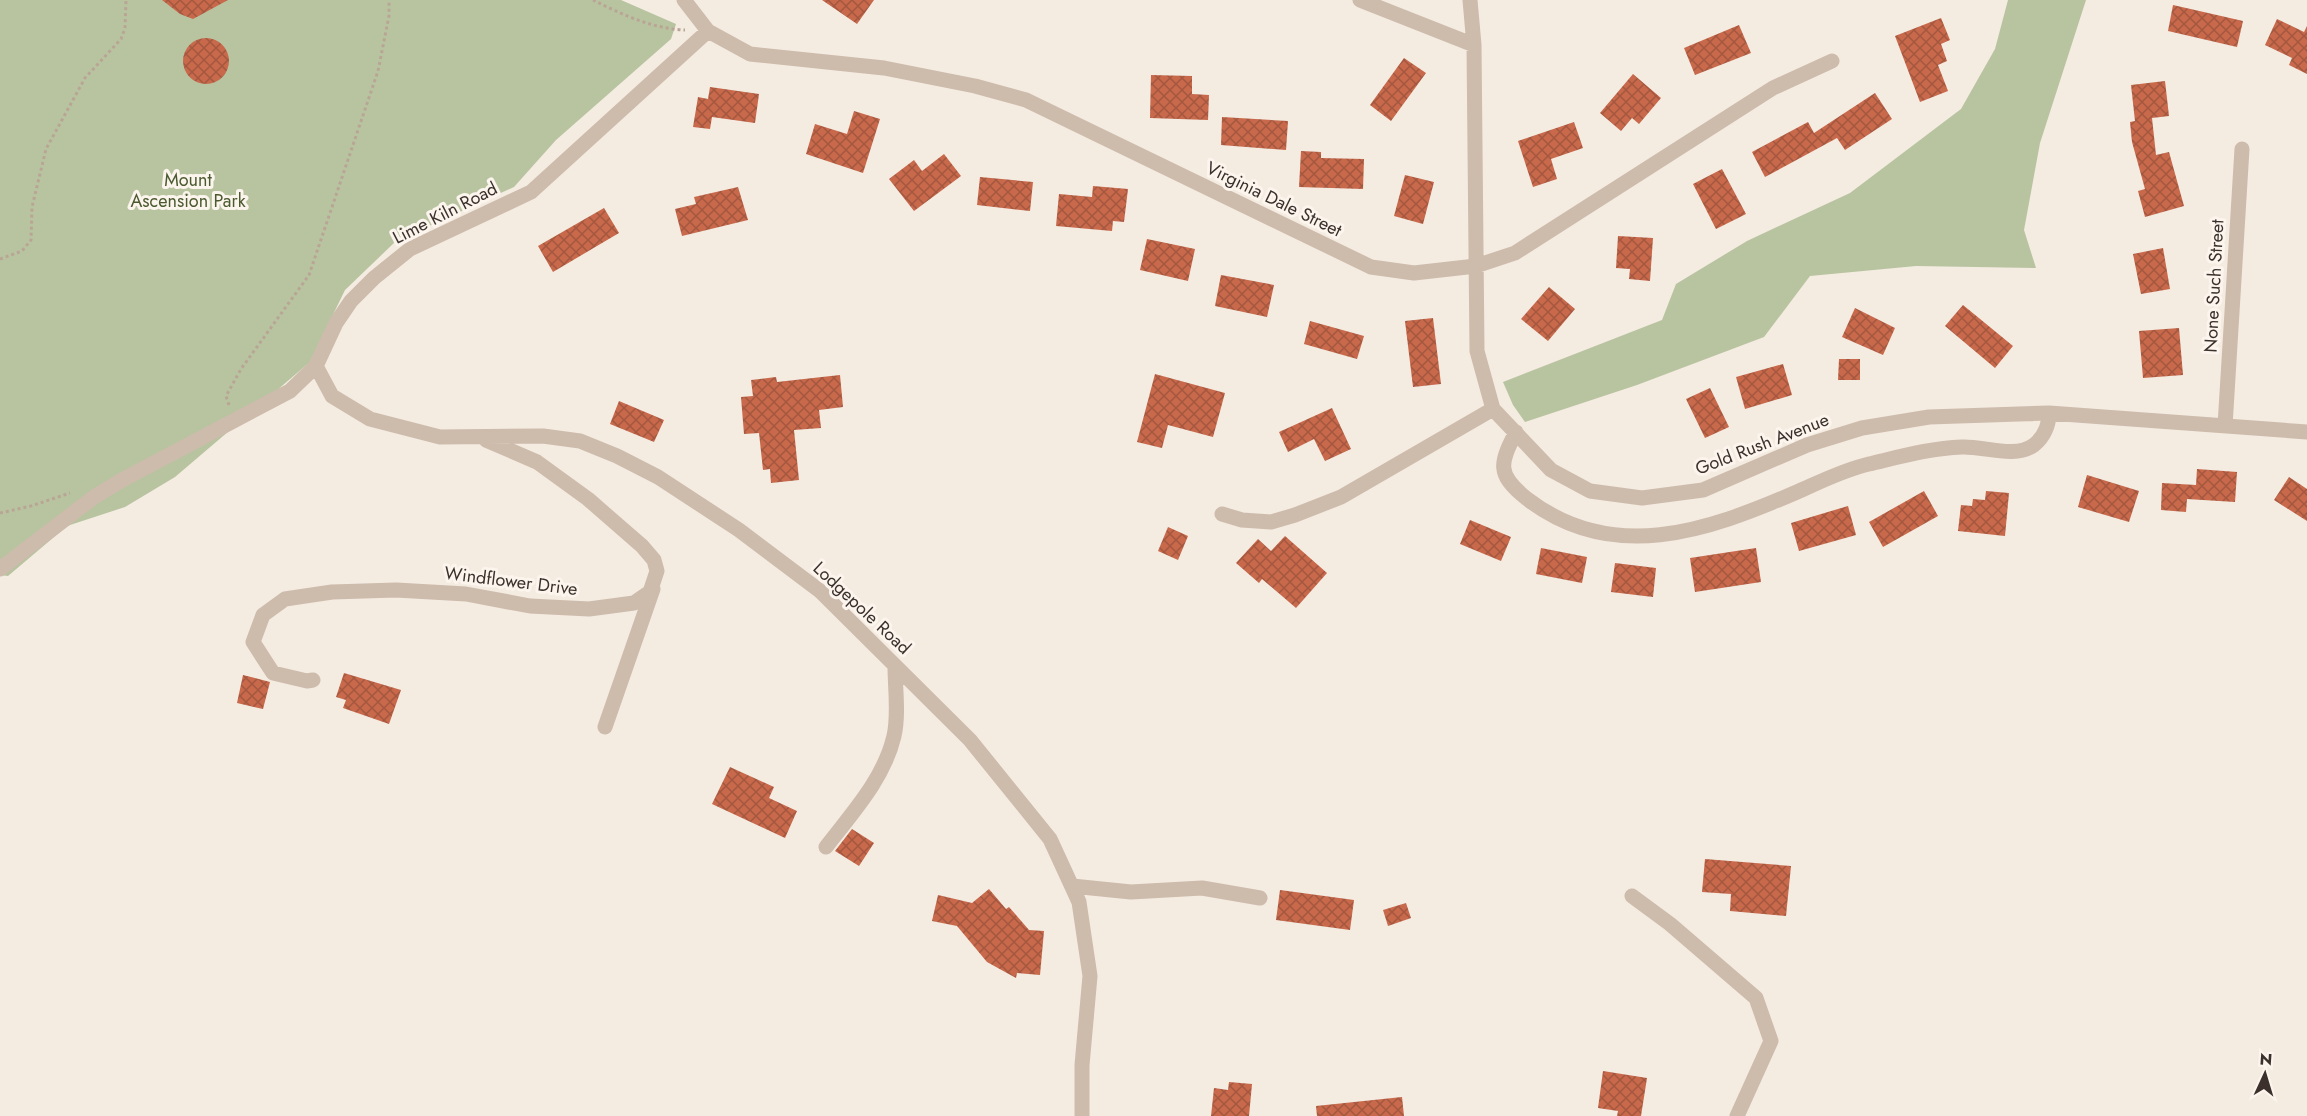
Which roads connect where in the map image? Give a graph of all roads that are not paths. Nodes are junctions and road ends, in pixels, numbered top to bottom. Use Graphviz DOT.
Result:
graph roads {
  1 [pos="684,0"];
  2 [pos="1360,0"];
  3 [pos="1470,0"];
  4 [pos="708,31"];
  5 [pos="1474,45"];
  6 [pos="1832,61"];
  7 [pos="2242,149"];
  8 [pos="1476,266"];
  9 [pos="316,366"];
  10 [pos="1493,409"];
  11 [pos="2049,413"];
  12 [pos="2225,426"];
  13 [pos="1516,432"];
  14 [pos="2307,432"];
  15 [pos="481,437"];
  16 [pos="1222,514"];
  17 [pos="0,569"];
  18 [pos="655,584"];
  19 [pos="895,666"];
  20 [pos="313,680"];
  21 [pos="605,727"];
  22 [pos="826,847"];
  23 [pos="1071,886"];
  24 [pos="1632,896"];
  25 [pos="1260,898"];
  26 [pos="1082,1116"];
  27 [pos="1737,1116"];
  1 -- 4 [label="street, Virginia Dale Street"];
  2 -- 5 [label="street"];
  3 -- 5 [label="street"];
  4 -- 8 [label="street, Virginia Dale Street"];
  4 -- 9 [label="street, Lime Kiln Road"];
  5 -- 8 [label="street"];
  6 -- 8 [label="street, Virginia Dale Street"];
  7 -- 12 [label="street, None Such Street"];
  8 -- 10 [label="street"];
  9 -- 15 [label="street, Lodgepole Road"];
  9 -- 17 [label="street, Lime Kiln Road"];
  10 -- 13 [label="street, Gold Rush Avenue"];
  10 -- 16 [label="street"];
  11 -- 12 [label="street, Gold Rush Avenue"];
  11 -- 13 [label="street, Gold Rush Avenue"];
  11 -- 13 [label="street"];
  12 -- 14 [label="street, Gold Rush Avenue"];
  15 -- 18 [label="street"];
  15 -- 19 [label="street, Lodgepole Road"];
  18 -- 20 [label="street, Windflower Drive"];
  18 -- 21 [label="street"];
  19 -- 22 [label="street"];
  19 -- 23 [label="street, Lodgepole Road"];
  23 -- 25 [label="street"];
  23 -- 26 [label="street, Lodgepole Road"];
  24 -- 27 [label="street"];
}
